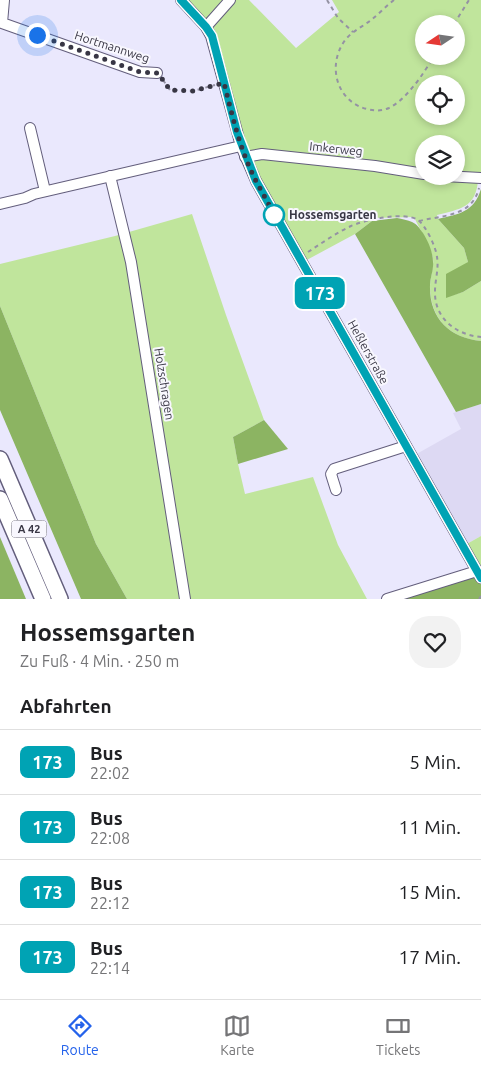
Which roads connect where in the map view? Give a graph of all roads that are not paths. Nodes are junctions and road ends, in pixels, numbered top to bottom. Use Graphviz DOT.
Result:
graph roads {
  1 [pos="4,0"];
  2 [pos="181,0"];
  3 [pos="230,0"];
  4 [pos="1,26"];
  5 [pos="206,27"];
  6 [pos="158,73"];
  7 [pos="30,128"];
  8 [pos="241,146"];
  9 [pos="245,157"];
  10 [pos="415,173"];
  11 [pos="110,176"];
  12 [pos="465,177"];
  13 [pos="481,178"];
  14 [pos="45,191"];
  15 [pos="0,204"];
  16 [pos="406,446"];
  17 [pos="0,459"];
  18 [pos="336,490"];
  19 [pos="0,499"];
  20 [pos="479,574"];
  21 [pos="43,599"];
  22 [pos="60,599"];
  23 [pos="185,599"];
  24 [pos="387,599"];
  1 -- 4 [label="street, Hortmannweg"];
  2 -- 5 [label="street, Heßlerstraße"];
  3 -- 5 [label="street"];
  4 -- 6 [label="street, Hortmannweg"];
  5 -- 8 [label="street, Heßlerstraße"];
  7 -- 14 [label="street"];
  8 -- 9 [label="street, Heßlerstraße"];
  8 -- 11 [label="street"];
  9 -- 10 [label="street, Imkerweg"];
  9 -- 16 [label="street, Heßlerstraße"];
  11 -- 14 [label="street"];
  11 -- 23 [label="street, Holzschragen"];
  12 -- 13 [label="street"];
  14 -- 15 [label="street"];
  16 -- 18 [label="street"];
  16 -- 20 [label="street, Heßlerstraße"];
  17 -- 22 [label="highway, A 42"];
  19 -- 21 [label="highway, A 42"];
  20 -- 24 [label="street"];
}
